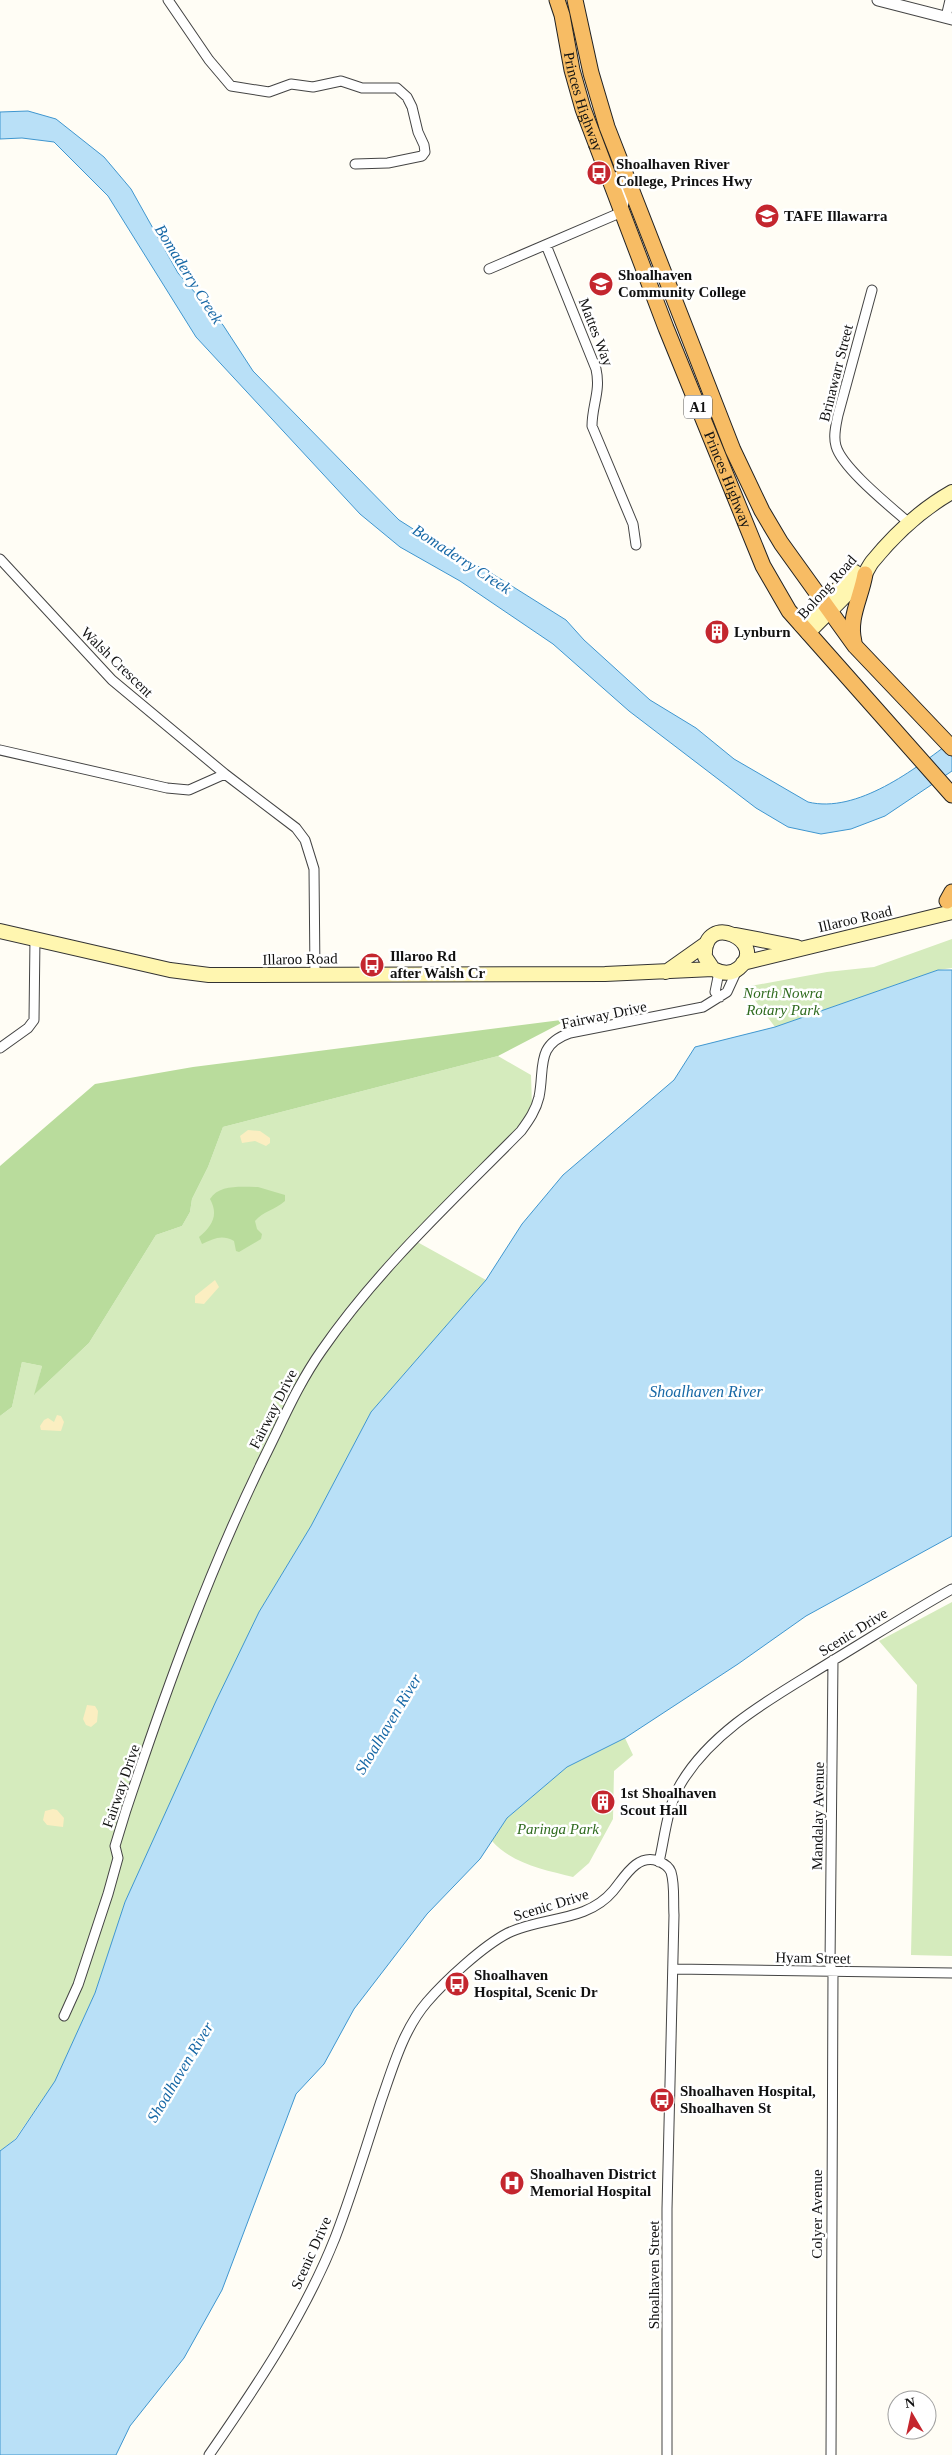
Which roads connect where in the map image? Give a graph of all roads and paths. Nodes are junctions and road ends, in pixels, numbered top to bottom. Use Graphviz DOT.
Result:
graph roads {
  1 [pos="168,0"];
  2 [pos="557,0"];
  3 [pos="575,0"];
  4 [pos="878,0"];
  5 [pos="950,0"];
  6 [pos="949,18"];
  7 [pos="607,127"];
  8 [pos="355,164"];
  9 [pos="622,212"];
  10 [pos="546,245"];
  11 [pos="489,269"];
  12 [pos="872,290"];
  13 [pos="952,492"];
  14 [pos="909,524"];
  15 [pos="636,545"];
  16 [pos="0,559"];
  17 [pos="868,569"];
  18 [pos="827,607"];
  19 [pos="804,629"];
  20 [pos="855,646"];
  21 [pos="952,748"];
  22 [pos="0,750"];
  23 [pos="225,774"];
  24 [pos="950,793"];
  25 [pos="951,901"];
  26 [pos="0,931"];
  27 [pos="736,935"];
  28 [pos="35,938"];
  29 [pos="707,944"];
  30 [pos="800,948"];
  31 [pos="740,966"];
  32 [pos="716,971"];
  33 [pos="665,972"];
  34 [pos="315,975"];
  35 [pos="720,997"];
  36 [pos="0,1048"];
  37 [pos="952,1589"];
  38 [pos="834,1660"];
  39 [pos="659,1862"];
  40 [pos="673,1969"];
  41 [pos="833,1972"];
  42 [pos="952,1973"];
  43 [pos="64,2016"];
  44 [pos="209,2455"];
  45 [pos="667,2455"];
  46 [pos="831,2455"];
  1 -- 8 [label="street"];
  2 -- 9 [label="highway, Princes Highway / A1"];
  3 -- 7 [label="highway, Princes Highway / A1"];
  4 -- 6 [label="street"];
  5 -- 6 [label="street"];
  7 -- 9 [label="street"];
  7 -- 18 [label="highway, Princes Highway / A1"];
  9 -- 10 [label="street"];
  9 -- 19 [label="highway, Princes Highway / A1"];
  10 -- 11 [label="street"];
  10 -- 15 [label="street, Mattes Way"];
  12 -- 14 [label="street, Brinawarr Street"];
  13 -- 14 [label="main road, Bolong Road"];
  14 -- 17 [label="main road, Bolong Road"];
  16 -- 23 [label="street, Walsh Crescent"];
  17 -- 18 [label="main road, Bolong Road"];
  17 -- 20 [label="highway"];
  18 -- 19 [label="main road, Bolong Road"];
  18 -- 20 [label="highway, Princes Highway / A1"];
  19 -- 24 [label="highway, Princes Highway / A1"];
  20 -- 21 [label="highway, Princes Highway / A1"];
  22 -- 23 [label="street"];
  23 -- 34 [label="street, Walsh Crescent"];
  25 -- 30 [label="main road, Illaroo Road"];
  26 -- 28 [label="main road, Illaroo Road"];
  27 -- 29 [label="main road, Illaroo Road"];
  27 -- 30 [label="main road, Illaroo Road"];
  27 -- 31 [label="main road"];
  28 -- 34 [label="main road, Illaroo Road"];
  28 -- 36 [label="street"];
  29 -- 32 [label="main road"];
  29 -- 33 [label="main road, Illaroo Road"];
  30 -- 31 [label="main road, Illaroo Road"];
  31 -- 32 [label="main road, Illaroo Road"];
  31 -- 35 [label="street, Fairway Drive"];
  32 -- 33 [label="main road, Illaroo Road"];
  32 -- 35 [label="street"];
  33 -- 34 [label="main road, Illaroo Road"];
  35 -- 43 [label="street, Fairway Drive"];
  37 -- 38 [label="street, Scenic Drive"];
  38 -- 39 [label="street, Scenic Drive"];
  38 -- 41 [label="street, Mandalay Avenue"];
  39 -- 40 [label="street, Shoalhaven Street"];
  39 -- 44 [label="street, Scenic Drive"];
  40 -- 41 [label="street, Hyam Street"];
  40 -- 45 [label="street, Shoalhaven Street"];
  41 -- 42 [label="street, Hyam Street"];
  41 -- 46 [label="street, Colyer Avenue"];
}
